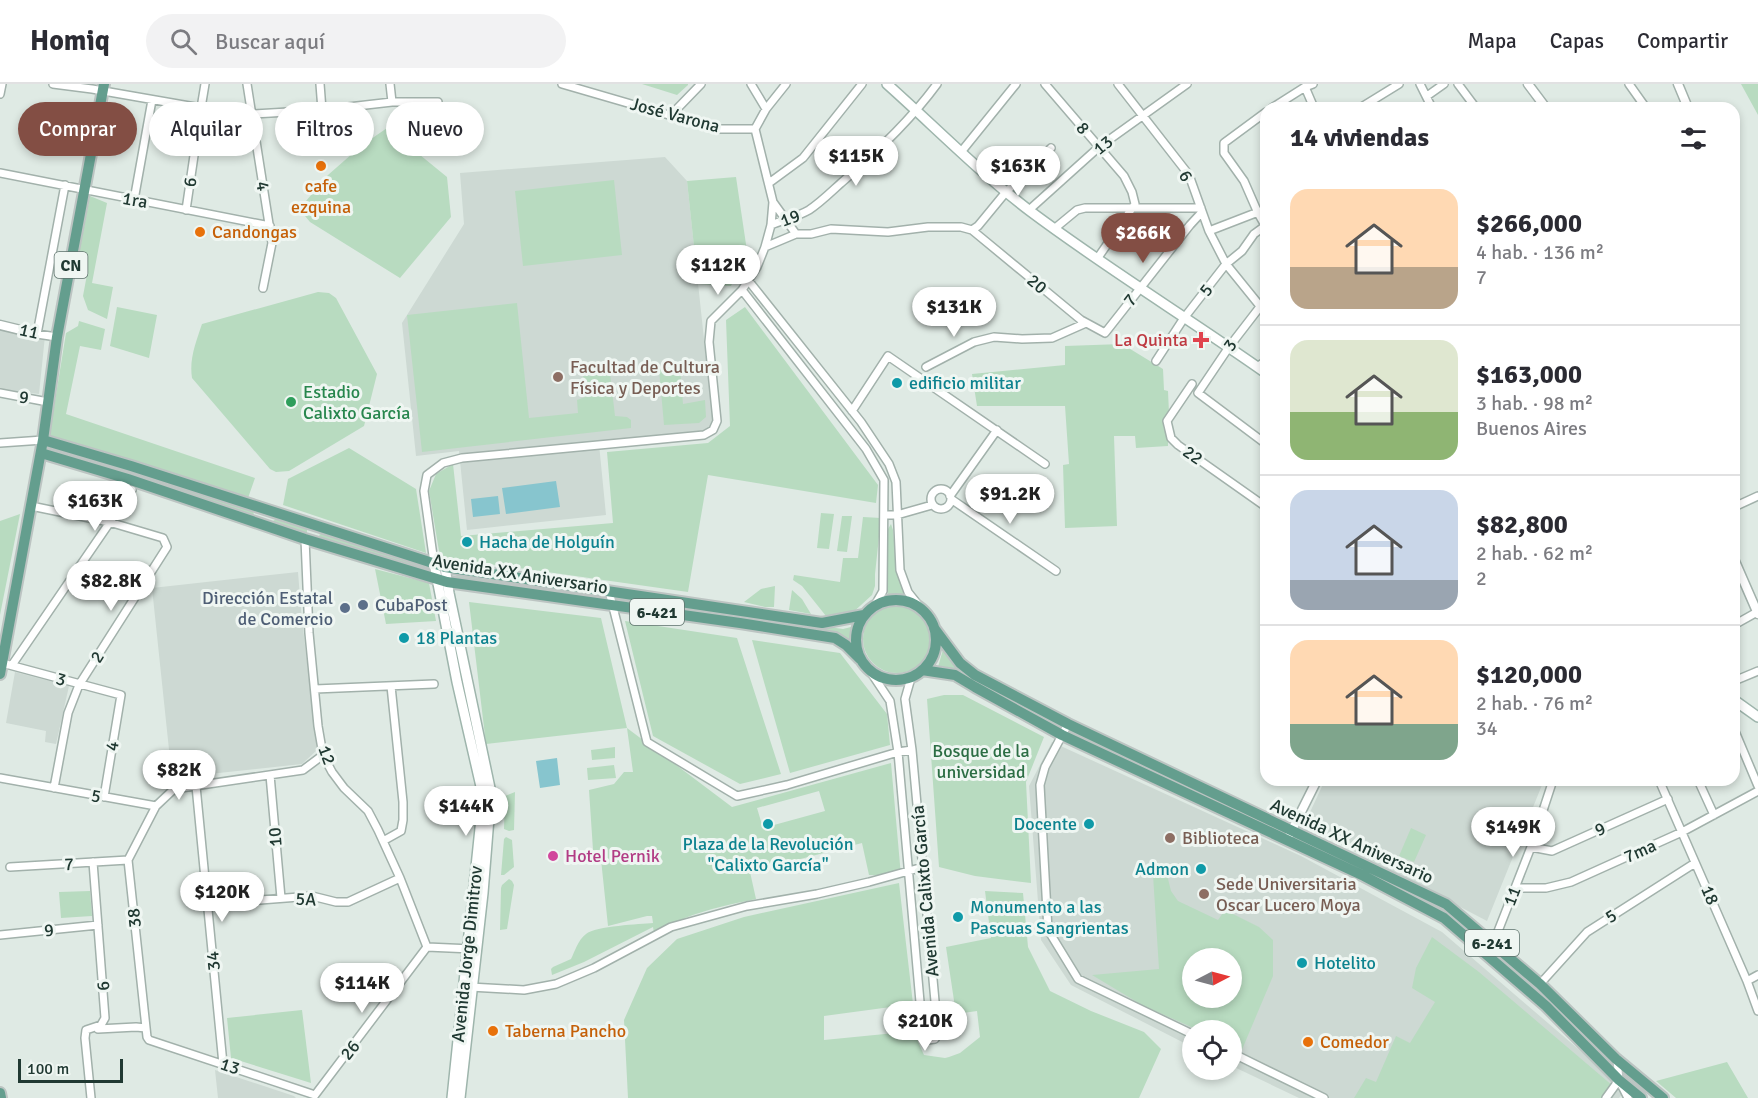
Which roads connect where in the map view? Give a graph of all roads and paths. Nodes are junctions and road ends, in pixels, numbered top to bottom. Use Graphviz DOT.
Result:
graph roads {
  1 [pos="2,84"];
  2 [pos="53,84"];
  3 [pos="206,84"];
  4 [pos="247,84"];
  5 [pos="320,84"];
  6 [pos="390,84"];
  7 [pos="396,84"];
  8 [pos="562,84"];
  9 [pos="701,84"];
  10 [pos="751,84"];
  11 [pos="786,84"];
  12 [pos="862,84"];
  13 [pos="887,84"];
  14 [pos="937,84"];
  15 [pos="1016,84"];
  16 [pos="1045,84"];
  17 [pos="1118,84"];
  18 [pos="1313,84"];
  19 [pos="1399,84"];
  20 [pos="1420,84"];
  21 [pos="1444,84"];
  22 [pos="1458,84"];
  23 [pos="1528,84"];
  24 [pos="1629,84"];
  25 [pos="1678,84"];
  26 [pos="1184,85"];
  27 [pos="1306,85"];
  28 [pos="103,88"];
  29 [pos="0,93"];
  30 [pos="1427,96"];
  31 [pos="152,99"];
  32 [pos="392,100"];
  33 [pos="168,102"];
  34 [pos="202,102"];
  35 [pos="250,102"];
  36 [pos="321,102"];
  37 [pos="438,102"];
  38 [pos="1281,102"];
  39 [pos="1312,102"];
  40 [pos="1370,102"];
  41 [pos="1430,102"];
  42 [pos="1472,102"];
  43 [pos="1542,102"];
  44 [pos="1642,102"];
  45 [pos="1686,102"];
  46 [pos="374,103"];
  47 [pos="766,110"];
  48 [pos="917,111"];
  49 [pos="671,115"];
  50 [pos="1142,115"];
  51 [pos="1260,117"];
  52 [pos="755,129"];
  53 [pos="1099,147"];
  54 [pos="1051,148"];
  55 [pos="961,153"];
  56 [pos="194,156"];
  57 [pos="259,156"];
  58 [pos="0,173"];
  59 [pos="769,183"];
  60 [pos="65,185"];
  61 [pos="84,189"];
  62 [pos="1006,192"];
  63 [pos="134,200"];
  64 [pos="773,202"];
  65 [pos="1134,206"];
  66 [pos="186,210"];
  67 [pos="1029,210"];
  68 [pos="1202,210"];
  69 [pos="1258,213"];
  70 [pos="1260,217"];
  71 [pos="785,219"];
  72 [pos="771,225"];
  73 [pos="270,226"];
  74 [pos="1054,229"];
  75 [pos="1260,230"];
  76 [pos="972,231"];
  77 [pos="1209,231"];
  78 [pos="796,234"];
  79 [pos="765,247"];
  80 [pos="1097,259"];
  81 [pos="1226,264"];
  82 [pos="748,280"];
  83 [pos="263,288"];
  84 [pos="1140,288"];
  85 [pos="742,290"];
  86 [pos="1260,306"];
  87 [pos="1184,318"];
  88 [pos="1086,323"];
  89 [pos="0,325"];
  90 [pos="1105,333"];
  91 [pos="37,334"];
  92 [pos="57,338"];
  93 [pos="1229,347"];
  94 [pos="1156,361"];
  95 [pos="1260,365"];
  96 [pos="926,367"];
  97 [pos="1257,367"];
  98 [pos="1260,369"];
  99 [pos="1192,384"];
  100 [pos="0,393"];
  101 [pos="48,402"];
  102 [pos="852,411"];
  103 [pos="997,430"];
  104 [pos="43,440"];
  105 [pos="1260,440"];
  106 [pos="0,443"];
  107 [pos="41,453"];
  108 [pos="1045,464"];
  109 [pos="132,490"];
  110 [pos="1758,496"];
  111 [pos="951,498"];
  112 [pos="1260,503"];
  113 [pos="1740,504"];
  114 [pos="932,505"];
  115 [pos="31,506"];
  116 [pos="884,515"];
  117 [pos="897,515"];
  118 [pos="109,522"];
  119 [pos="305,538"];
  120 [pos="434,564"];
  121 [pos="445,567"];
  122 [pos="1056,571"];
  123 [pos="1740,572"];
  124 [pos="442,580"];
  125 [pos="609,591"];
  126 [pos="875,605"];
  127 [pos="613,606"];
  128 [pos="920,608"];
  129 [pos="1758,613"];
  130 [pos="864,615"];
  131 [pos="1740,622"];
  132 [pos="934,628"];
  133 [pos="860,659"];
  134 [pos="5,667"];
  135 [pos="868,668"];
  136 [pos="922,670"];
  137 [pos="1758,670"];
  138 [pos="911,678"];
  139 [pos="1740,678"];
  140 [pos="434,684"];
  141 [pos="79,685"];
  142 [pos="391,686"];
  143 [pos="315,689"];
  144 [pos="121,695"];
  145 [pos="1740,704"];
  146 [pos="1758,717"];
  147 [pos="1068,724"];
  148 [pos="1062,735"];
  149 [pos="1740,743"];
  150 [pos="912,750"];
  151 [pos="898,752"];
  152 [pos="323,755"];
  153 [pos="270,775"];
  154 [pos="0,778"];
  155 [pos="196,786"];
  156 [pos="1314,786"];
  157 [pos="1550,786"];
  158 [pos="1662,786"];
  159 [pos="1701,786"];
  160 [pos="1758,786"];
  161 [pos="54,788"];
  162 [pos="1758,791"];
  163 [pos="104,797"];
  164 [pos="1668,799"];
  165 [pos="156,806"];
  166 [pos="1714,815"];
  167 [pos="1682,832"];
  168 [pos="1289,835"];
  169 [pos="383,841"];
  170 [pos="1531,847"];
  171 [pos="128,860"];
  172 [pos="93,862"];
  173 [pos="1695,863"];
  174 [pos="10,867"];
  175 [pos="923,867"];
  176 [pos="908,870"];
  177 [pos="400,878"];
  178 [pos="1515,888"];
  179 [pos="281,898"];
  180 [pos="208,904"];
  181 [pos="98,925"];
  182 [pos="0,935"];
  183 [pos="1493,944"];
  184 [pos="426,947"];
  185 [pos="473,949"];
  186 [pos="1758,975"];
  187 [pos="1746,981"];
  188 [pos="1540,984"];
  189 [pos="468,987"];
  190 [pos="1758,1011"];
  191 [pos="146,1028"];
  192 [pos="1182,1029"];
  193 [pos="86,1030"];
  194 [pos="147,1037"];
  195 [pos="1242,1058"];
  196 [pos="1616,1059"];
  197 [pos="223,1064"];
  198 [pos="1619,1080"];
  199 [pos="0,1093"];
  200 [pos="315,1096"];
  201 [pos="1,1098"];
  202 [pos="91,1098"];
  203 [pos="452,1098"];
  204 [pos="460,1098"];
  205 [pos="1324,1098"];
  206 [pos="1606,1098"];
  207 [pos="1628,1098"];
  208 [pos="1641,1098"];
  209 [pos="1663,1098"];
  1 -- 29 [label="street"];
  2 -- 28 [label="street"];
  3 -- 34 [label="street, 6"];
  4 -- 35 [label="street, 4"];
  5 -- 36 [label="street"];
  6 -- 32 [label="street"];
  7 -- 32 [label="street"];
  8 -- 49 [label="street, José Varona"];
  9 -- 49 [label="street"];
  10 -- 47 [label="street"];
  11 -- 47 [label="street"];
  12 -- 59 [label="street"];
  13 -- 48 [label="main road"];
  14 -- 48 [label="street, 19"];
  15 -- 55 [label="street"];
  16 -- 53 [label="street, 8"];
  17 -- 50 [label="street, 6"];
  18 -- 27 [label="street"];
  19 -- 40 [label="street"];
  20 -- 30 [label="street"];
  21 -- 30 [label="street"];
  22 -- 42 [label="street"];
  23 -- 43 [label="street"];
  24 -- 44 [label="street"];
  25 -- 45 [label="street"];
  26 -- 50 [label="street, 13"];
  27 -- 38 [label="street"];
  27 -- 39 [label="street"];
  28 -- 31 [label="street"];
  28 -- 61 [label="main road, CN"];
  30 -- 41 [label="street"];
  31 -- 33 [label="street"];
  31 -- 63 [label="street"];
  32 -- 37 [label="street"];
  32 -- 46 [label="street"];
  47 -- 52 [label="street"];
  48 -- 55 [label="main road"];
  48 -- 71 [label="street, 19"];
  49 -- 52 [label="street, José Varona"];
  50 -- 53 [label="street, 13"];
  50 -- 68 [label="street, 6"];
  51 -- 69 [label="street"];
  52 -- 59 [label="street"];
  53 -- 65 [label="street, 8"];
  53 -- 67 [label="street, 13"];
  54 -- 62 [label="street"];
  55 -- 62 [label="main road"];
  56 -- 66 [label="street, 6"];
  57 -- 73 [label="street, 4"];
  58 -- 60 [label="street, 1ra"];
  59 -- 64 [label="street"];
  60 -- 61 [label="street, 1ra"];
  60 -- 91 [label="street"];
  61 -- 63 [label="street, 1ra"];
  61 -- 92 [label="main road, CN"];
  62 -- 67 [label="main road"];
  62 -- 76 [label="street"];
  63 -- 66 [label="street, 1ra"];
  64 -- 71 [label="street"];
  64 -- 72 [label="street"];
  65 -- 68 [label="street"];
  65 -- 74 [label="street"];
  65 -- 80 [label="street"];
  66 -- 73 [label="street, 1ra"];
  67 -- 74 [label="main road"];
  68 -- 77 [label="street, 6"];
  68 -- 84 [label="street, 7"];
  69 -- 70 [label="street"];
  69 -- 77 [label="street"];
  71 -- 72 [label="street, 19"];
  71 -- 78 [label="street"];
  72 -- 79 [label="street"];
  73 -- 83 [label="street, 4"];
  74 -- 80 [label="main road"];
  75 -- 81 [label="street, 5"];
  76 -- 78 [label="street"];
  76 -- 88 [label="street, 20"];
  77 -- 81 [label="street, 6"];
  78 -- 79 [label="street"];
  79 -- 82 [label="street"];
  80 -- 84 [label="main road"];
  81 -- 86 [label="street, 6"];
  81 -- 87 [label="street, 5"];
  82 -- 85 [label="street"];
  82 -- 102 [label="street, Avenida XX Aniversario"];
  84 -- 87 [label="main road"];
  84 -- 90 [label="street, 7"];
  85 -- 116 [label="street"];
  85 -- 120 [label="street"];
  86 -- 93 [label="street, 3"];
  87 -- 93 [label="main road"];
  87 -- 94 [label="street, 5"];
  88 -- 90 [label="street, 20"];
  88 -- 96 [label="street"];
  89 -- 91 [label="street, 11"];
  91 -- 92 [label="street, 11"];
  92 -- 101 [label="main road, CN"];
  93 -- 97 [label="main road"];
  93 -- 105 [label="street, 3"];
  95 -- 97 [label="street"];
  97 -- 98 [label="main road"];
  99 -- 112 [label="street, 22"];
  100 -- 101 [label="street, 9"];
  101 -- 104 [label="main road, CN"];
  102 -- 103 [label="street"];
  102 -- 117 [label="street, Avenida XX Aniversario"];
  103 -- 108 [label="street"];
  103 -- 111 [label="street"];
  104 -- 106 [label="street"];
  104 -- 107 [label="main road, CN"];
  104 -- 120 [label="main road, Avenida XX Aniversario / 6-421"];
  107 -- 115 [label="main road, CN"];
  107 -- 119 [label="main road, Avenida XX Aniversario / 6-421"];
  109 -- 118 [label="street"];
  110 -- 113 [label="street"];
  111 -- 114 [label="street"];
  111 -- 114 [label="street"];
  111 -- 122 [label="street"];
  114 -- 117 [label="street"];
  115 -- 118 [label="street"];
  115 -- 134 [label="main road, CN"];
  116 -- 117 [label="street"];
  116 -- 126 [label="street"];
  117 -- 128 [label="street, Avenida XX Aniversario"];
  118 -- 134 [label="street"];
  118 -- 141 [label="street, 2"];
  119 -- 124 [label="main road, Avenida XX Aniversario / 6-421"];
  119 -- 143 [label="street, 12"];
  120 -- 121 [label="main road, Avenida XX Aniversario / 6-421"];
  120 -- 124 [label="main road, Avenida Jorge Dimitrov"];
  121 -- 124 [label="main road, Avenida Jorge Dimitrov"];
  121 -- 125 [label="main road, Avenida XX Aniversario / 6-421"];
  123 -- 129 [label="street"];
  124 -- 127 [label="main road, Avenida XX Aniversario / 6-421"];
  124 -- 185 [label="main road, Avenida Jorge Dimitrov"];
  125 -- 127 [label="street"];
  125 -- 130 [label="main road, Avenida XX Aniversario / 6-421"];
  126 -- 128 [label="main road"];
  126 -- 130 [label="main road"];
  127 -- 133 [label="main road, Avenida XX Aniversario / 6-421"];
  127 -- 151 [label="street"];
  128 -- 132 [label="main road, Avenida XX Aniversario"];
  129 -- 131 [label="street"];
  130 -- 133 [label="main road"];
  132 -- 136 [label="main road"];
  132 -- 147 [label="main road, Avenida XX Aniversario / 6-241"];
  133 -- 135 [label="main road, Avenida XX Aniversario / 6-421"];
  134 -- 141 [label="street, 3"];
  135 -- 138 [label="main road, Avenida XX Aniversario / 6-421"];
  135 -- 151 [label="street, Avenida Calixto García"];
  136 -- 138 [label="main road"];
  136 -- 148 [label="main road, Avenida XX Aniversario / 6-241"];
  137 -- 139 [label="street"];
  138 -- 150 [label="street, Avenida Calixto García"];
  140 -- 142 [label="street"];
  141 -- 144 [label="street, 3"];
  141 -- 161 [label="street, 2"];
  142 -- 143 [label="street"];
  142 -- 169 [label="street"];
  143 -- 152 [label="street, 12"];
  144 -- 163 [label="street, 4"];
  145 -- 146 [label="main road"];
  147 -- 148 [label="street"];
  147 -- 168 [label="main road, Avenida XX Aniversario / 6-241"];
  148 -- 168 [label="main road, Avenida XX Aniversario / 6-241"];
  148 -- 192 [label="street"];
  149 -- 160 [label="street"];
  150 -- 151 [label="street"];
  150 -- 175 [label="street, Avenida Calixto García"];
  151 -- 176 [label="street, Avenida Calixto García"];
  152 -- 153 [label="street"];
  152 -- 169 [label="street, 12"];
  153 -- 155 [label="street"];
  153 -- 179 [label="street, 10"];
  154 -- 161 [label="street, 5"];
  155 -- 165 [label="street"];
  155 -- 180 [label="street, 34"];
  156 -- 168 [label="street"];
  157 -- 170 [label="street, 11"];
  158 -- 164 [label="street, 18"];
  159 -- 166 [label="street"];
  161 -- 163 [label="street, 5"];
  162 -- 166 [label="street, 7ma"];
  163 -- 165 [label="street, 5"];
  164 -- 167 [label="street, 18"];
  164 -- 170 [label="street, 9"];
  165 -- 171 [label="street"];
  166 -- 167 [label="street, 7ma"];
  167 -- 173 [label="street, 18"];
  167 -- 178 [label="street, 7ma"];
  168 -- 183 [label="main road, Avenida XX Aniversario / 6-241"];
  168 -- 198 [label="main road, Avenida XX Aniversario / 6-241"];
  169 -- 177 [label="street, 12"];
  170 -- 178 [label="street, 11"];
  171 -- 172 [label="street, 7"];
  171 -- 191 [label="street, 38"];
  172 -- 174 [label="street, 7"];
  172 -- 181 [label="street, 6"];
  173 -- 187 [label="street, 18"];
  173 -- 188 [label="street, 5"];
  175 -- 176 [label="street"];
  175 -- 176 [label="street, Avenida Calixto García"];
  176 -- 189 [label="street"];
  177 -- 179 [label="street, 5A"];
  177 -- 184 [label="street, 12"];
  178 -- 183 [label="street, 11"];
  179 -- 180 [label="street, 5A"];
  180 -- 197 [label="street, 34"];
  181 -- 182 [label="street, 9"];
  181 -- 193 [label="street, 6"];
  183 -- 188 [label="main road, Avenida XX Aniversario / 6-241"];
  184 -- 185 [label="street"];
  184 -- 200 [label="street, 26"];
  185 -- 189 [label="main road, Avenida Jorge Dimitrov"];
  186 -- 187 [label="street"];
  187 -- 190 [label="street, 18"];
  188 -- 196 [label="main road, Avenida XX Aniversario / 6-241"];
  189 -- 203 [label="main road, Avenida Jorge Dimitrov"];
  189 -- 204 [label="main road, Avenida Jorge Dimitrov"];
  191 -- 193 [label="street"];
  191 -- 194 [label="street, 38"];
  193 -- 202 [label="street"];
  194 -- 197 [label="street, 13"];
  195 -- 205 [label="street"];
  196 -- 198 [label="street"];
  196 -- 209 [label="main road, Avenida XX Aniversario / 6-241"];
  197 -- 200 [label="street, 13"];
  198 -- 206 [label="street"];
  198 -- 207 [label="street"];
  198 -- 208 [label="main road, Avenida XX Aniversario / 6-241"];
  199 -- 201 [label="main road"];
}
